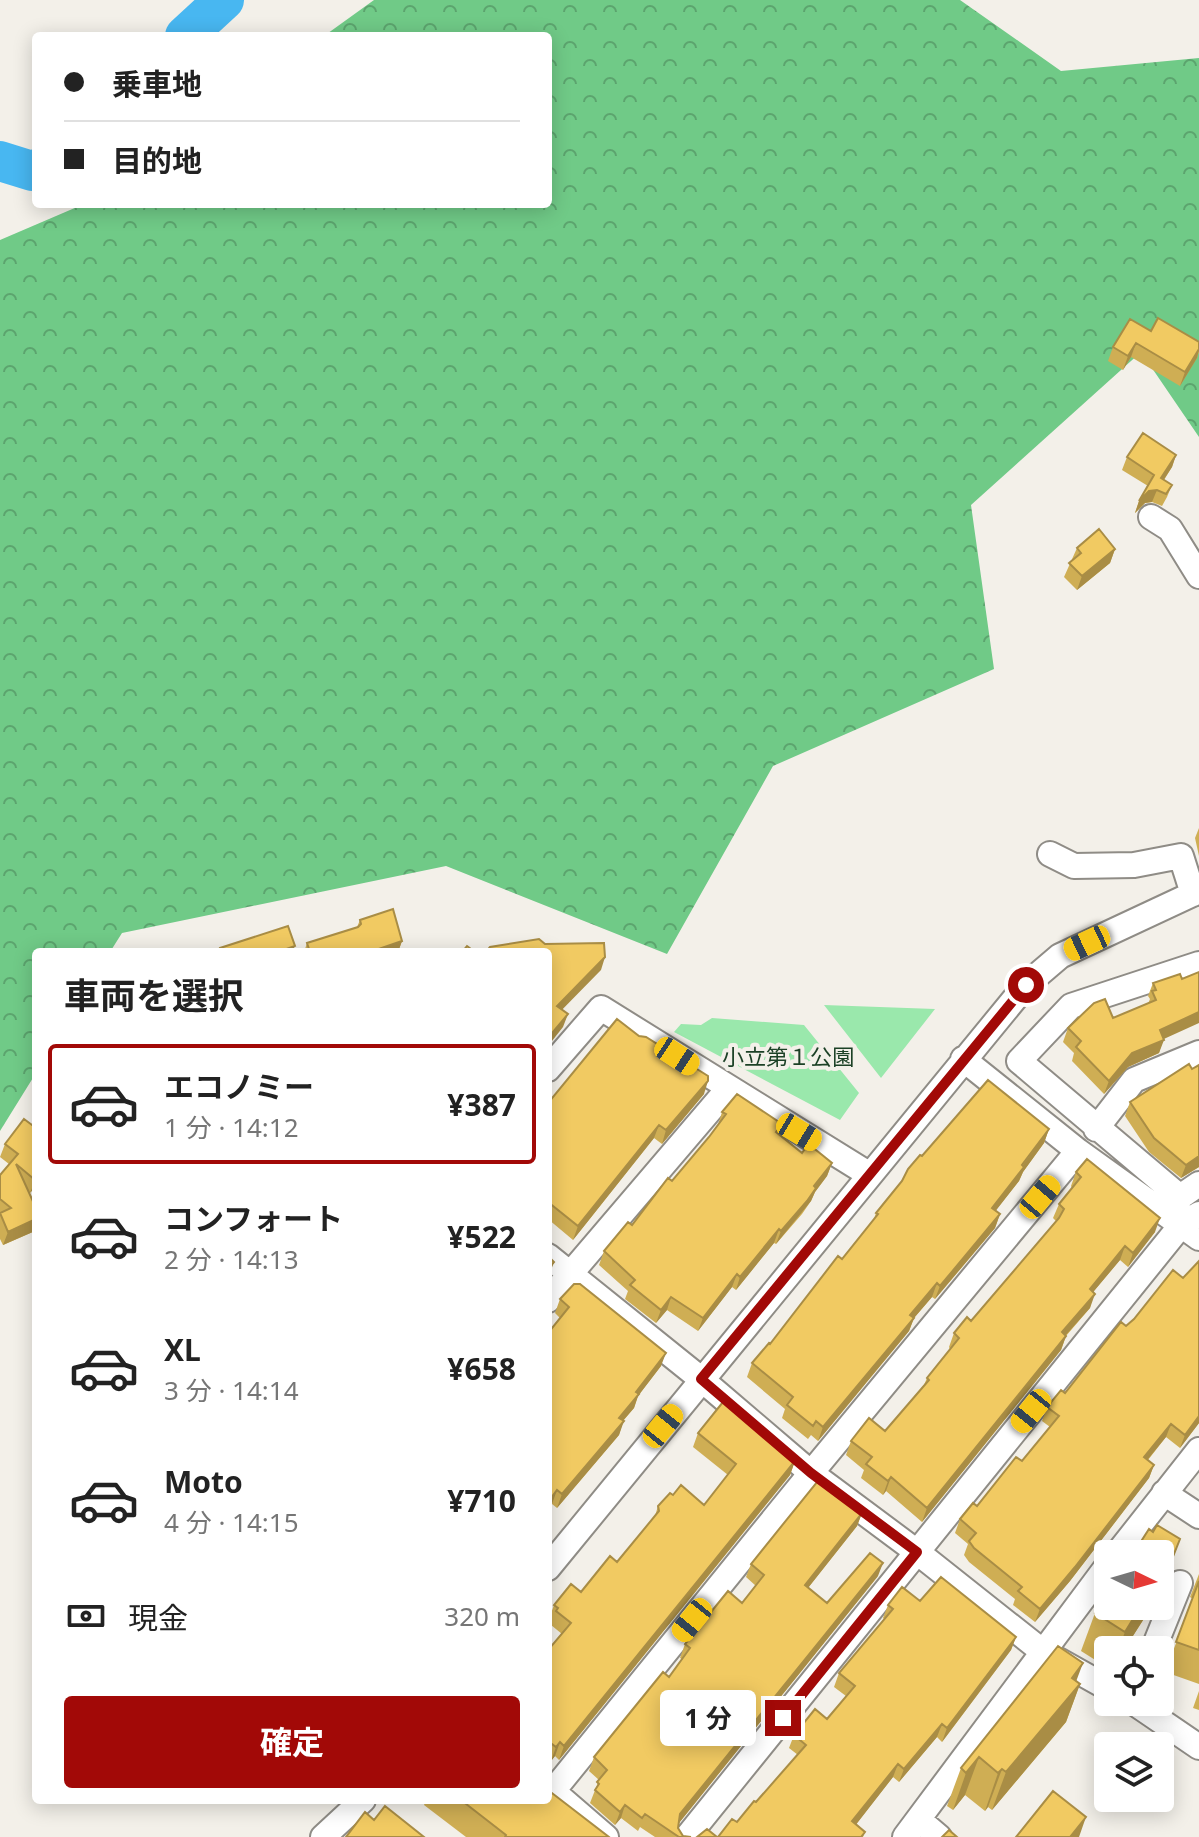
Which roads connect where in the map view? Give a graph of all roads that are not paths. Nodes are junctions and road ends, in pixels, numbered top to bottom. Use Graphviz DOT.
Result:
graph roads {
  1 [pos="1151,517"];
  2 [pos="1199,576"];
  3 [pos="1050,854"];
  4 [pos="1196,892"];
  5 [pos="1199,964"];
  6 [pos="1199,1053"];
  7 [pos="963,1059"];
  8 [pos="552,1064"];
  9 [pos="728,1089"];
  10 [pos="1096,1129"];
  11 [pos="1078,1151"];
  12 [pos="870,1175"];
  13 [pos="1189,1212"];
  14 [pos="552,1259"];
  15 [pos="569,1273"];
  16 [pos="552,1295"];
  17 [pos="701,1379"];
  18 [pos="1199,1450"];
  19 [pos="811,1473"];
  20 [pos="1164,1493"];
  21 [pos="1199,1516"];
  22 [pos="1128,1540"];
  23 [pos="917,1552"];
  24 [pos="552,1563"];
  25 [pos="1094,1583"];
  26 [pos="1180,1583"];
  27 [pos="1159,1636"];
  28 [pos="1042,1651"];
  29 [pos="1094,1680"];
  30 [pos="1154,1716"];
  31 [pos="1199,1747"];
  32 [pos="552,1787"];
  33 [pos="552,1791"];
  34 [pos="359,1804"];
  35 [pos="912,1828"];
  36 [pos="323,1837"];
  37 [pos="606,1837"];
  38 [pos="687,1837"];
  39 [pos="939,1837"];
  1 -- 2 [label="street"];
  3 -- 4 [label="street"];
  4 -- 7 [label="street"];
  5 -- 10 [label="street"];
  6 -- 10 [label="street"];
  7 -- 11 [label="street"];
  7 -- 12 [label="street"];
  8 -- 9 [label="street"];
  9 -- 12 [label="street"];
  9 -- 15 [label="street"];
  10 -- 13 [label="street"];
  11 -- 13 [label="street"];
  11 -- 19 [label="street"];
  12 -- 17 [label="street"];
  13 -- 23 [label="street"];
  14 -- 15 [label="street"];
  15 -- 16 [label="street"];
  15 -- 17 [label="street"];
  17 -- 19 [label="street"];
  17 -- 24 [label="street"];
  18 -- 20 [label="street"];
  19 -- 23 [label="street"];
  19 -- 32 [label="street"];
  20 -- 21 [label="street"];
  20 -- 22 [label="street"];
  23 -- 28 [label="street"];
  23 -- 38 [label="street"];
  25 -- 28 [label="street"];
  26 -- 27 [label="street"];
  28 -- 29 [label="street"];
  28 -- 35 [label="street"];
  30 -- 31 [label="street"];
  33 -- 37 [label="street"];
  34 -- 36 [label="street"];
  35 -- 39 [label="street"];
}
